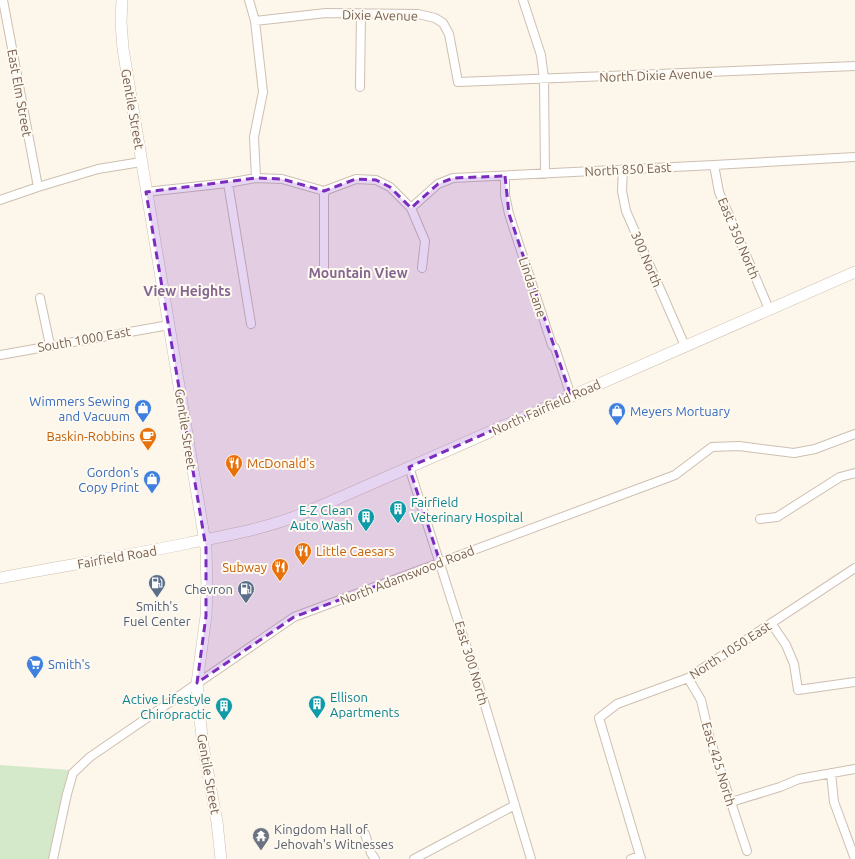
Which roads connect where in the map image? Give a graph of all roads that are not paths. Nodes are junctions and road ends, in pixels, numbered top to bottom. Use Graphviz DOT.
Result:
graph roads {
  1 [pos="3,0"];
  2 [pos="122,0"];
  3 [pos="249,0"];
  4 [pos="524,0"];
  5 [pos="361,14"];
  6 [pos="255,21"];
  7 [pos="855,66"];
  8 [pos="544,79"];
  9 [pos="458,82"];
  10 [pos="360,87"];
  11 [pos="855,157"];
  12 [pos="141,162"];
  13 [pos="714,165"];
  14 [pos="623,169"];
  15 [pos="545,174"];
  16 [pos="505,176"];
  17 [pos="256,178"];
  18 [pos="228,183"];
  19 [pos="38,187"];
  20 [pos="324,191"];
  21 [pos="146,192"];
  22 [pos="0,200"];
  23 [pos="411,208"];
  24 [pos="422,268"];
  25 [pos="855,272"];
  26 [pos="324,274"];
  27 [pos="40,298"];
  28 [pos="769,309"];
  29 [pos="251,324"];
  30 [pos="169,325"];
  31 [pos="50,345"];
  32 [pos="685,346"];
  33 [pos="0,355"];
  34 [pos="571,396"];
  35 [pos="855,434"];
  36 [pos="409,467"];
  37 [pos="855,473"];
  38 [pos="760,518"];
  39 [pos="234,534"];
  40 [pos="204,540"];
  41 [pos="440,562"];
  42 [pos="855,568"];
  43 [pos="0,578"];
  44 [pos="771,624"];
  45 [pos="688,678"];
  46 [pos="855,682"];
  47 [pos="197,683"];
  48 [pos="855,770"];
  49 [pos="831,773"];
  50 [pos="730,802"];
  51 [pos="515,804"];
  52 [pos="365,834"];
  53 [pos="747,851"];
  54 [pos="641,858"];
  55 [pos="53,859"];
  56 [pos="221,859"];
  57 [pos="375,859"];
  58 [pos="414,859"];
  59 [pos="531,859"];
  60 [pos="631,859"];
  61 [pos="854,859"];
  1 -- 19 [label="street, East Elm Street"];
  2 -- 12 [label="main road, Gentile Street"];
  3 -- 6 [label="street"];
  4 -- 8 [label="street"];
  5 -- 6 [label="street, Dixie Avenue"];
  5 -- 9 [label="street, Dixie Avenue"];
  5 -- 10 [label="street"];
  6 -- 17 [label="street"];
  7 -- 8 [label="street, North Dixie Avenue"];
  8 -- 9 [label="street, North Dixie Avenue"];
  8 -- 15 [label="street"];
  11 -- 13 [label="street, North 850 East"];
  12 -- 19 [label="street"];
  12 -- 21 [label="main road, Gentile Street"];
  13 -- 14 [label="street, North 850 East"];
  13 -- 28 [label="street, East 350 North"];
  14 -- 15 [label="street, North 850 East"];
  14 -- 32 [label="street, 300 North"];
  15 -- 16 [label="street, North 850 East"];
  16 -- 23 [label="street, North 850 East"];
  16 -- 34 [label="street, Linda Lane"];
  17 -- 18 [label="street"];
  17 -- 20 [label="street"];
  18 -- 21 [label="street"];
  18 -- 29 [label="street"];
  19 -- 22 [label="street"];
  20 -- 23 [label="street"];
  20 -- 26 [label="street"];
  21 -- 30 [label="main road, Gentile Street"];
  23 -- 24 [label="street"];
  25 -- 28 [label="main road, North Fairfield Road"];
  27 -- 31 [label="street"];
  28 -- 32 [label="main road, North Fairfield Road"];
  30 -- 31 [label="street, South 1000 East"];
  30 -- 40 [label="main road, Gentile Street"];
  31 -- 33 [label="street, South 1000 East"];
  32 -- 34 [label="main road, North Fairfield Road"];
  34 -- 36 [label="main road, North Fairfield Road"];
  35 -- 41 [label="street, North Adamswood Road"];
  36 -- 39 [label="main road, North Fairfield Road"];
  36 -- 41 [label="street, East 300 North"];
  37 -- 38 [label="street"];
  39 -- 40 [label="main road, Fairfield Road"];
  40 -- 43 [label="main road, Fairfield Road"];
  40 -- 47 [label="main road, Gentile Street"];
  41 -- 47 [label="street, North Adamswood Road"];
  41 -- 51 [label="street, East 300 North"];
  42 -- 44 [label="street, North 1050 East"];
  44 -- 45 [label="street, North 1050 East"];
  44 -- 46 [label="street"];
  45 -- 50 [label="street, East 425 North"];
  45 -- 54 [label="street, North 1050 East"];
  47 -- 55 [label="street, North Adamswood Road"];
  47 -- 56 [label="main road, Gentile Street"];
  48 -- 49 [label="street"];
  49 -- 50 [label="street"];
  49 -- 61 [label="street"];
  50 -- 53 [label="street, East 425 North"];
  51 -- 58 [label="street"];
  51 -- 59 [label="street, East 300 North"];
  52 -- 57 [label="street"];
  54 -- 60 [label="street"];
}
